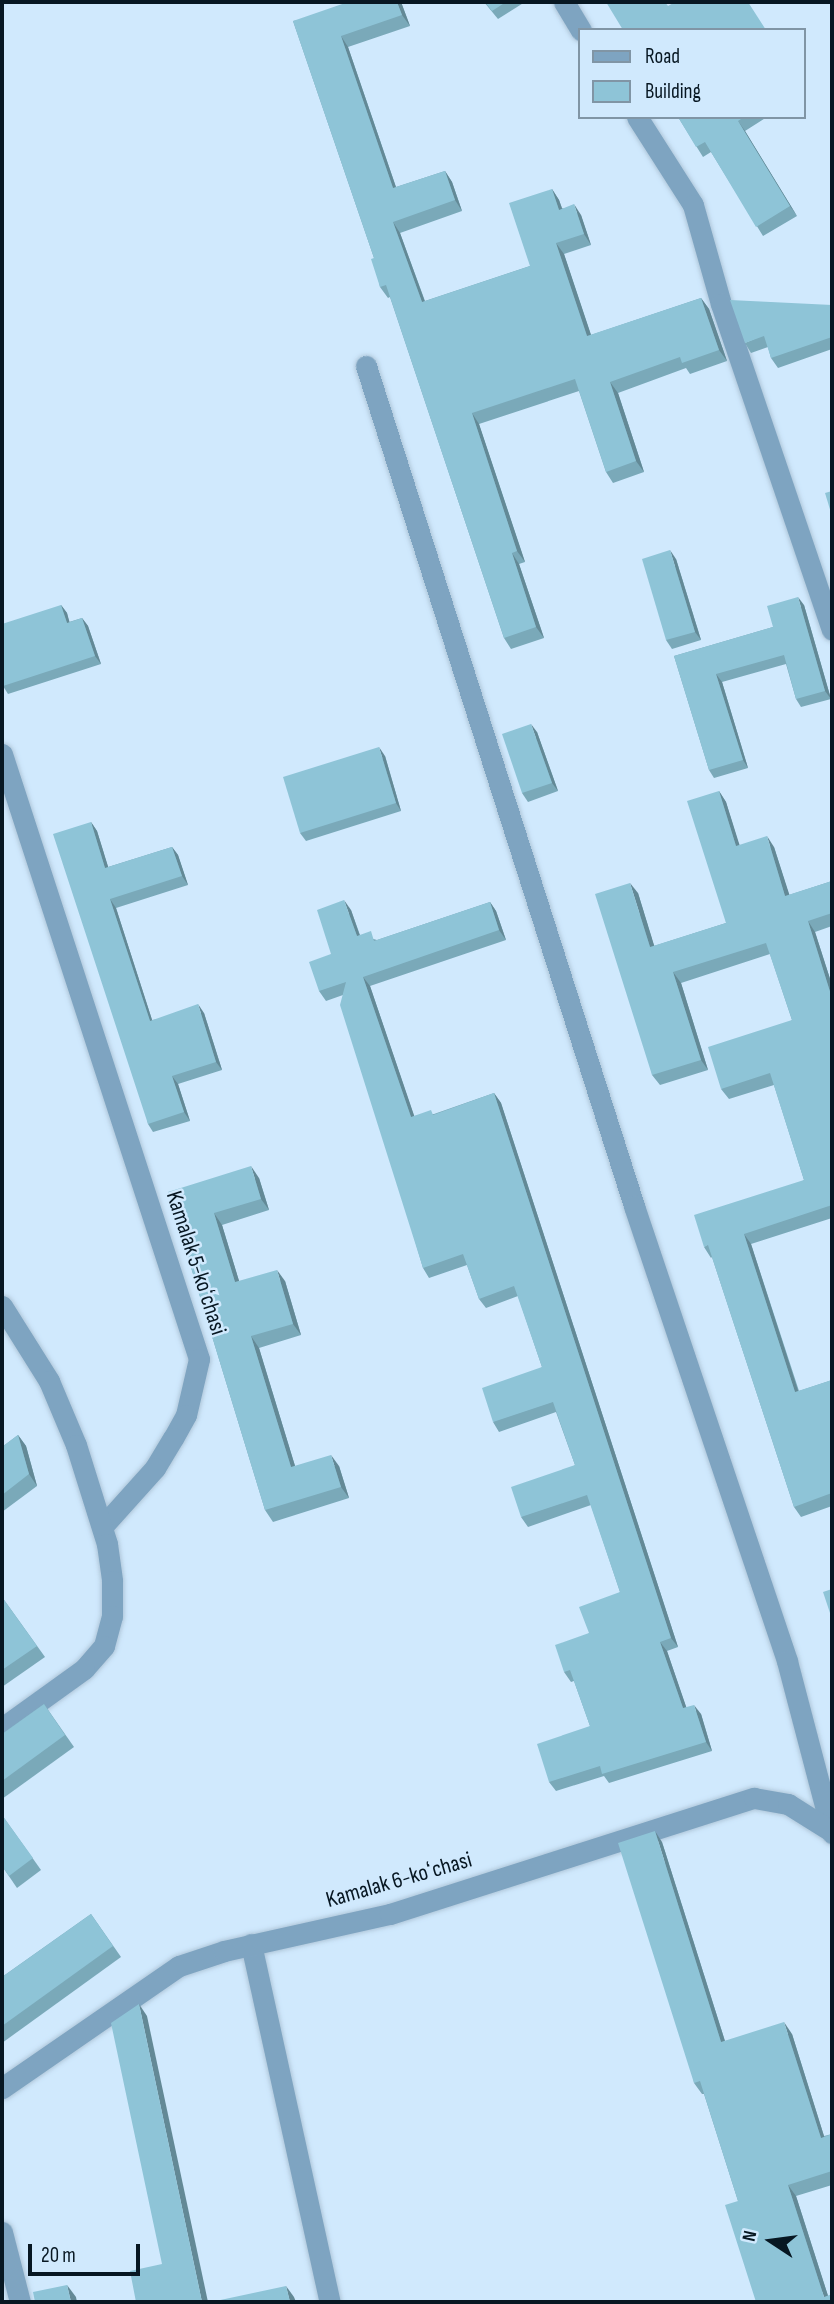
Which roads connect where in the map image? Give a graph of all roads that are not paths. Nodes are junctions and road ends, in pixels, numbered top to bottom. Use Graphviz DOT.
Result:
graph roads {
  1 [pos="564,2"];
  2 [pos="580,28"];
  3 [pos="638,119"];
  4 [pos="366,366"];
  5 [pos="832,629"];
  6 [pos="2,754"];
  7 [pos="2,1306"];
  8 [pos="102,1527"];
  9 [pos="2,1728"];
  10 [pos="832,1832"];
  11 [pos="251,1944"];
  12 [pos="2,2088"];
  13 [pos="2,2232"];
  14 [pos="20,2302"];
  15 [pos="330,2302"];
  1 -- 2 [label="street"];
  3 -- 5 [label="street"];
  4 -- 10 [label="street"];
  6 -- 8 [label="street, Kamalak 5-koʻchasi"];
  7 -- 8 [label="street"];
  8 -- 9 [label="street"];
  10 -- 11 [label="street, Kamalak 6-koʻchasi"];
  11 -- 12 [label="street, Kamalak 6-koʻchasi"];
  11 -- 15 [label="street"];
  13 -- 14 [label="street"];
}
